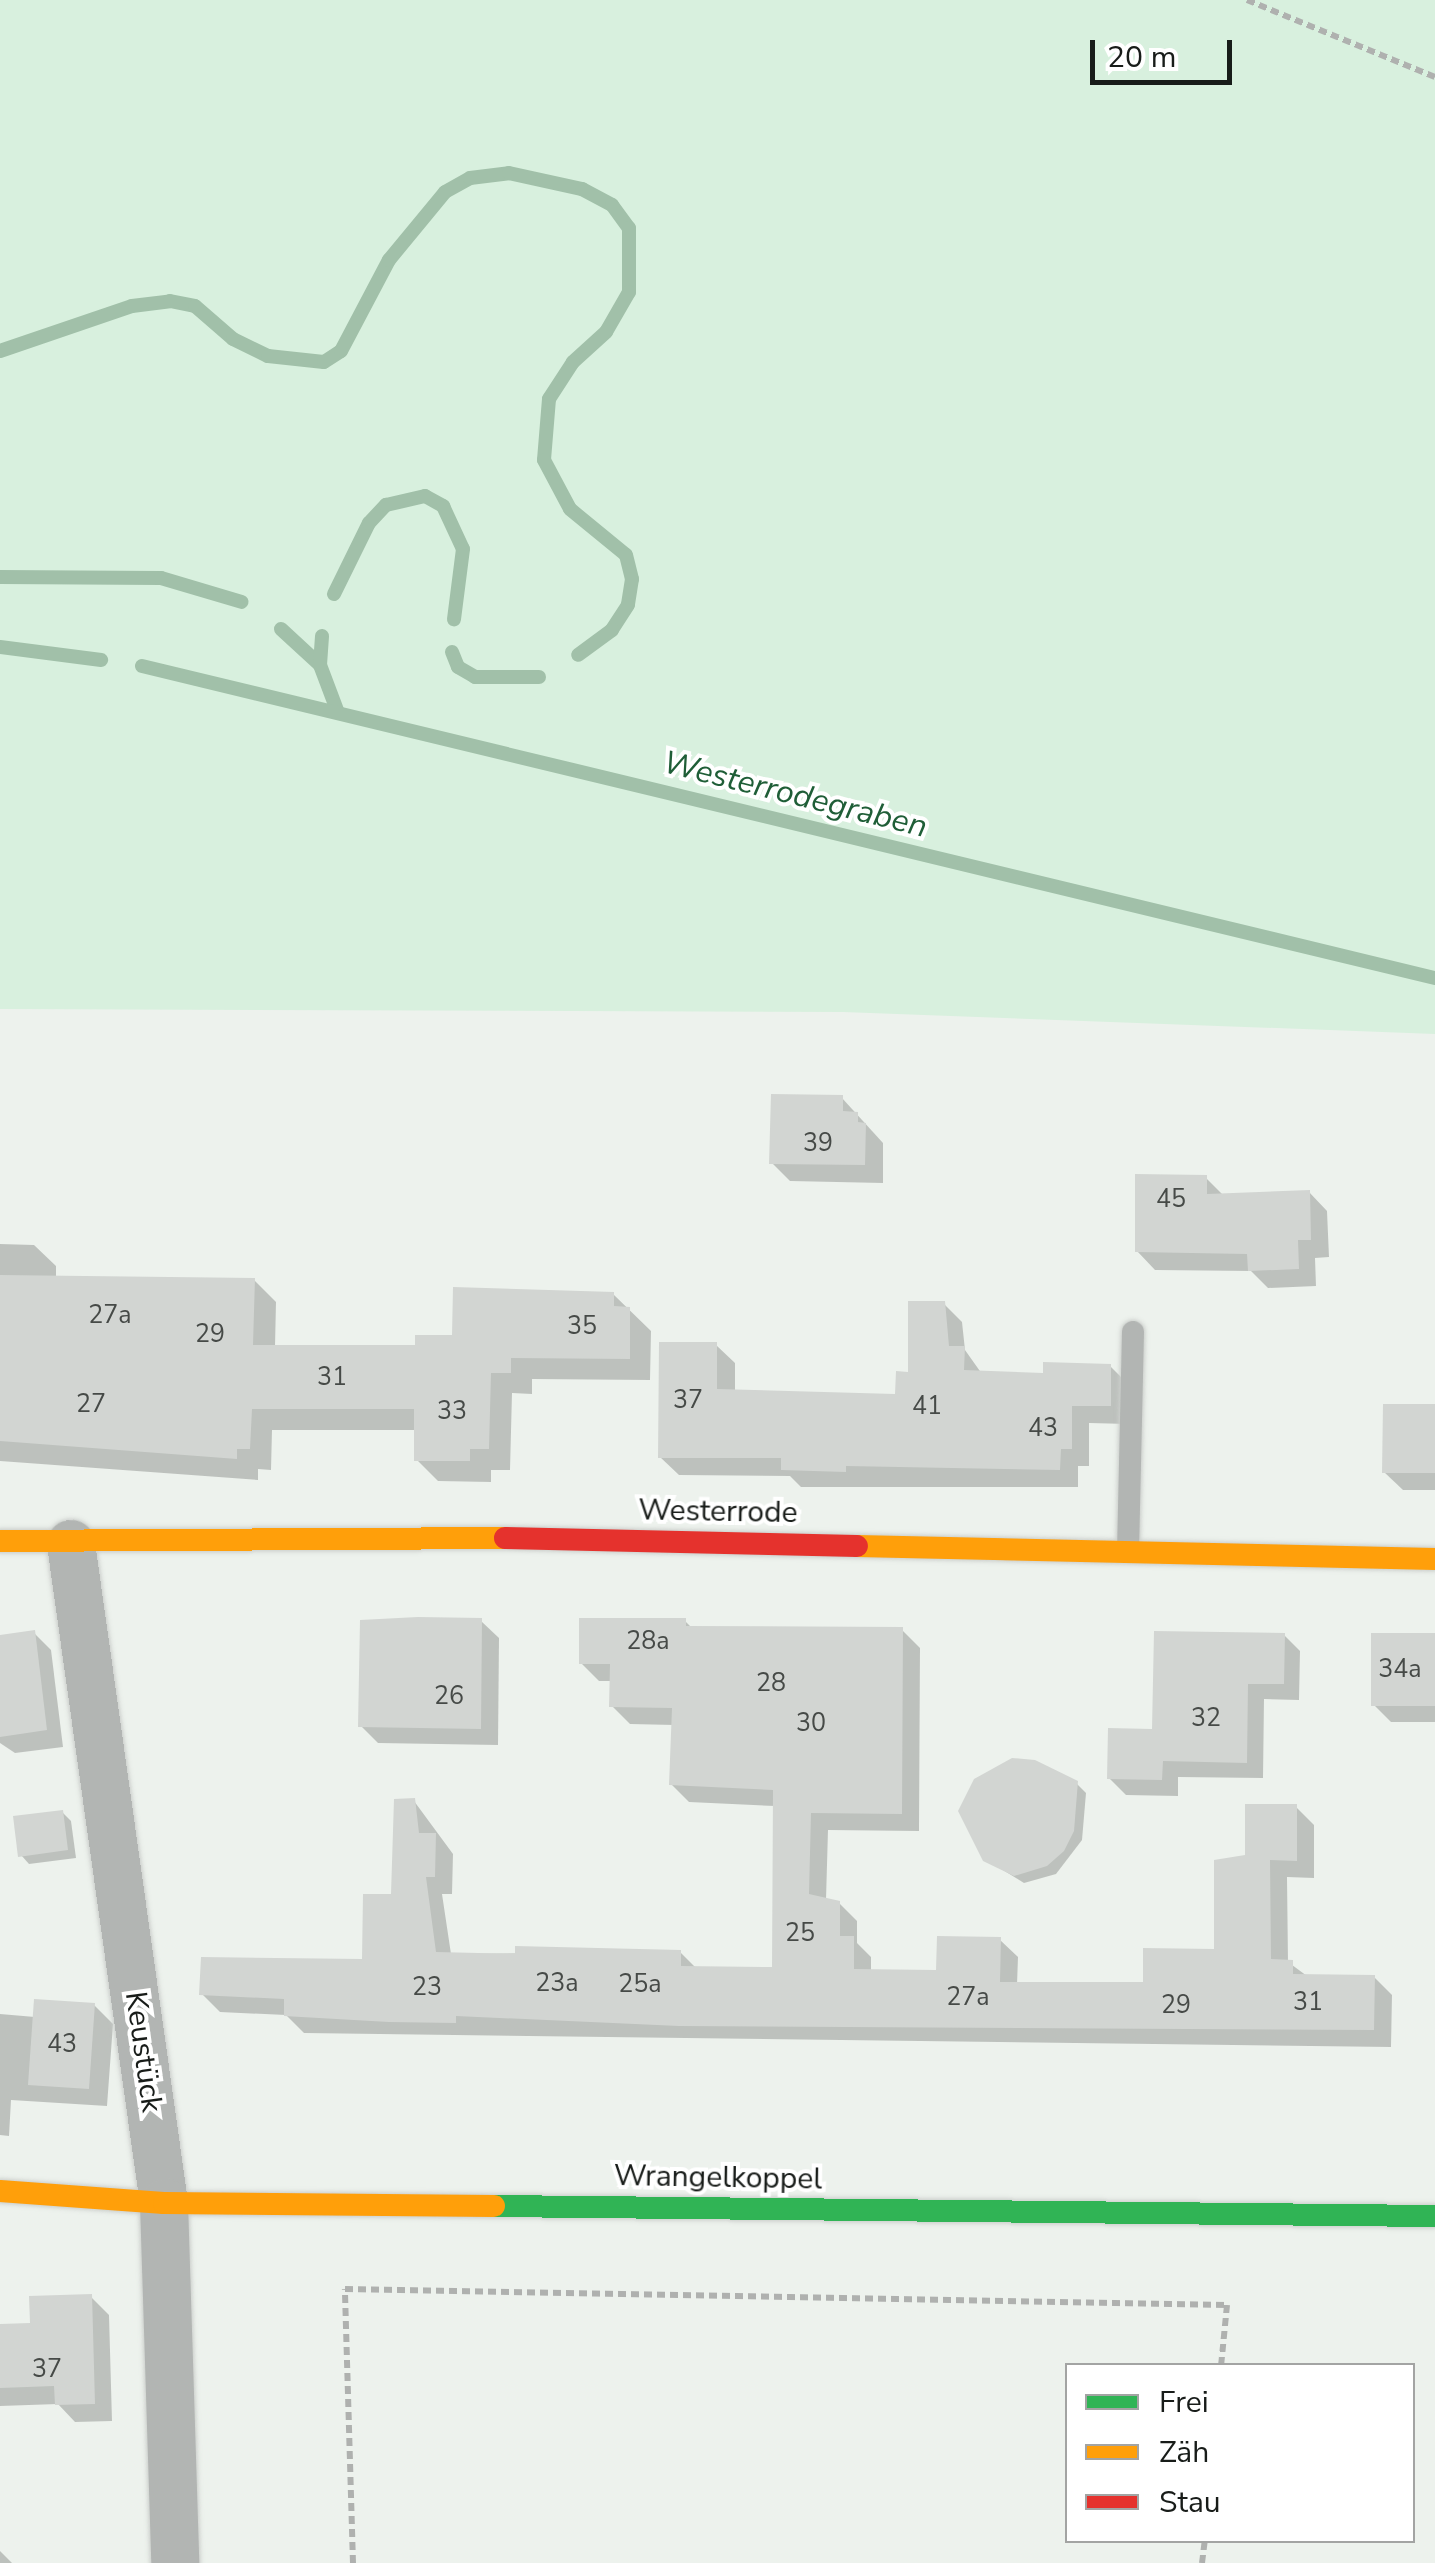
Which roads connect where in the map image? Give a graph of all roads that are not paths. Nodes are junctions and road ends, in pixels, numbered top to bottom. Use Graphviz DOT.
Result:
graph roads {
  1 [pos="1132,1332"];
  2 [pos="0,1541"];
  3 [pos="71,1544"];
  4 [pos="1128,1556"];
  5 [pos="1435,1558"];
  6 [pos="0,2191"];
  7 [pos="164,2203"];
  8 [pos="1435,2216"];
  9 [pos="175,2563"];
  1 -- 4 [label="lane"];
  2 -- 3 [label="street, Westerrode"];
  3 -- 4 [label="street, Westerrode"];
  3 -- 7 [label="street, Keustück"];
  4 -- 5 [label="street, Westerrode"];
  6 -- 7 [label="street, Wrangelkoppel"];
  7 -- 8 [label="street, Wrangelkoppel"];
  7 -- 9 [label="street, Keustück"];
}
